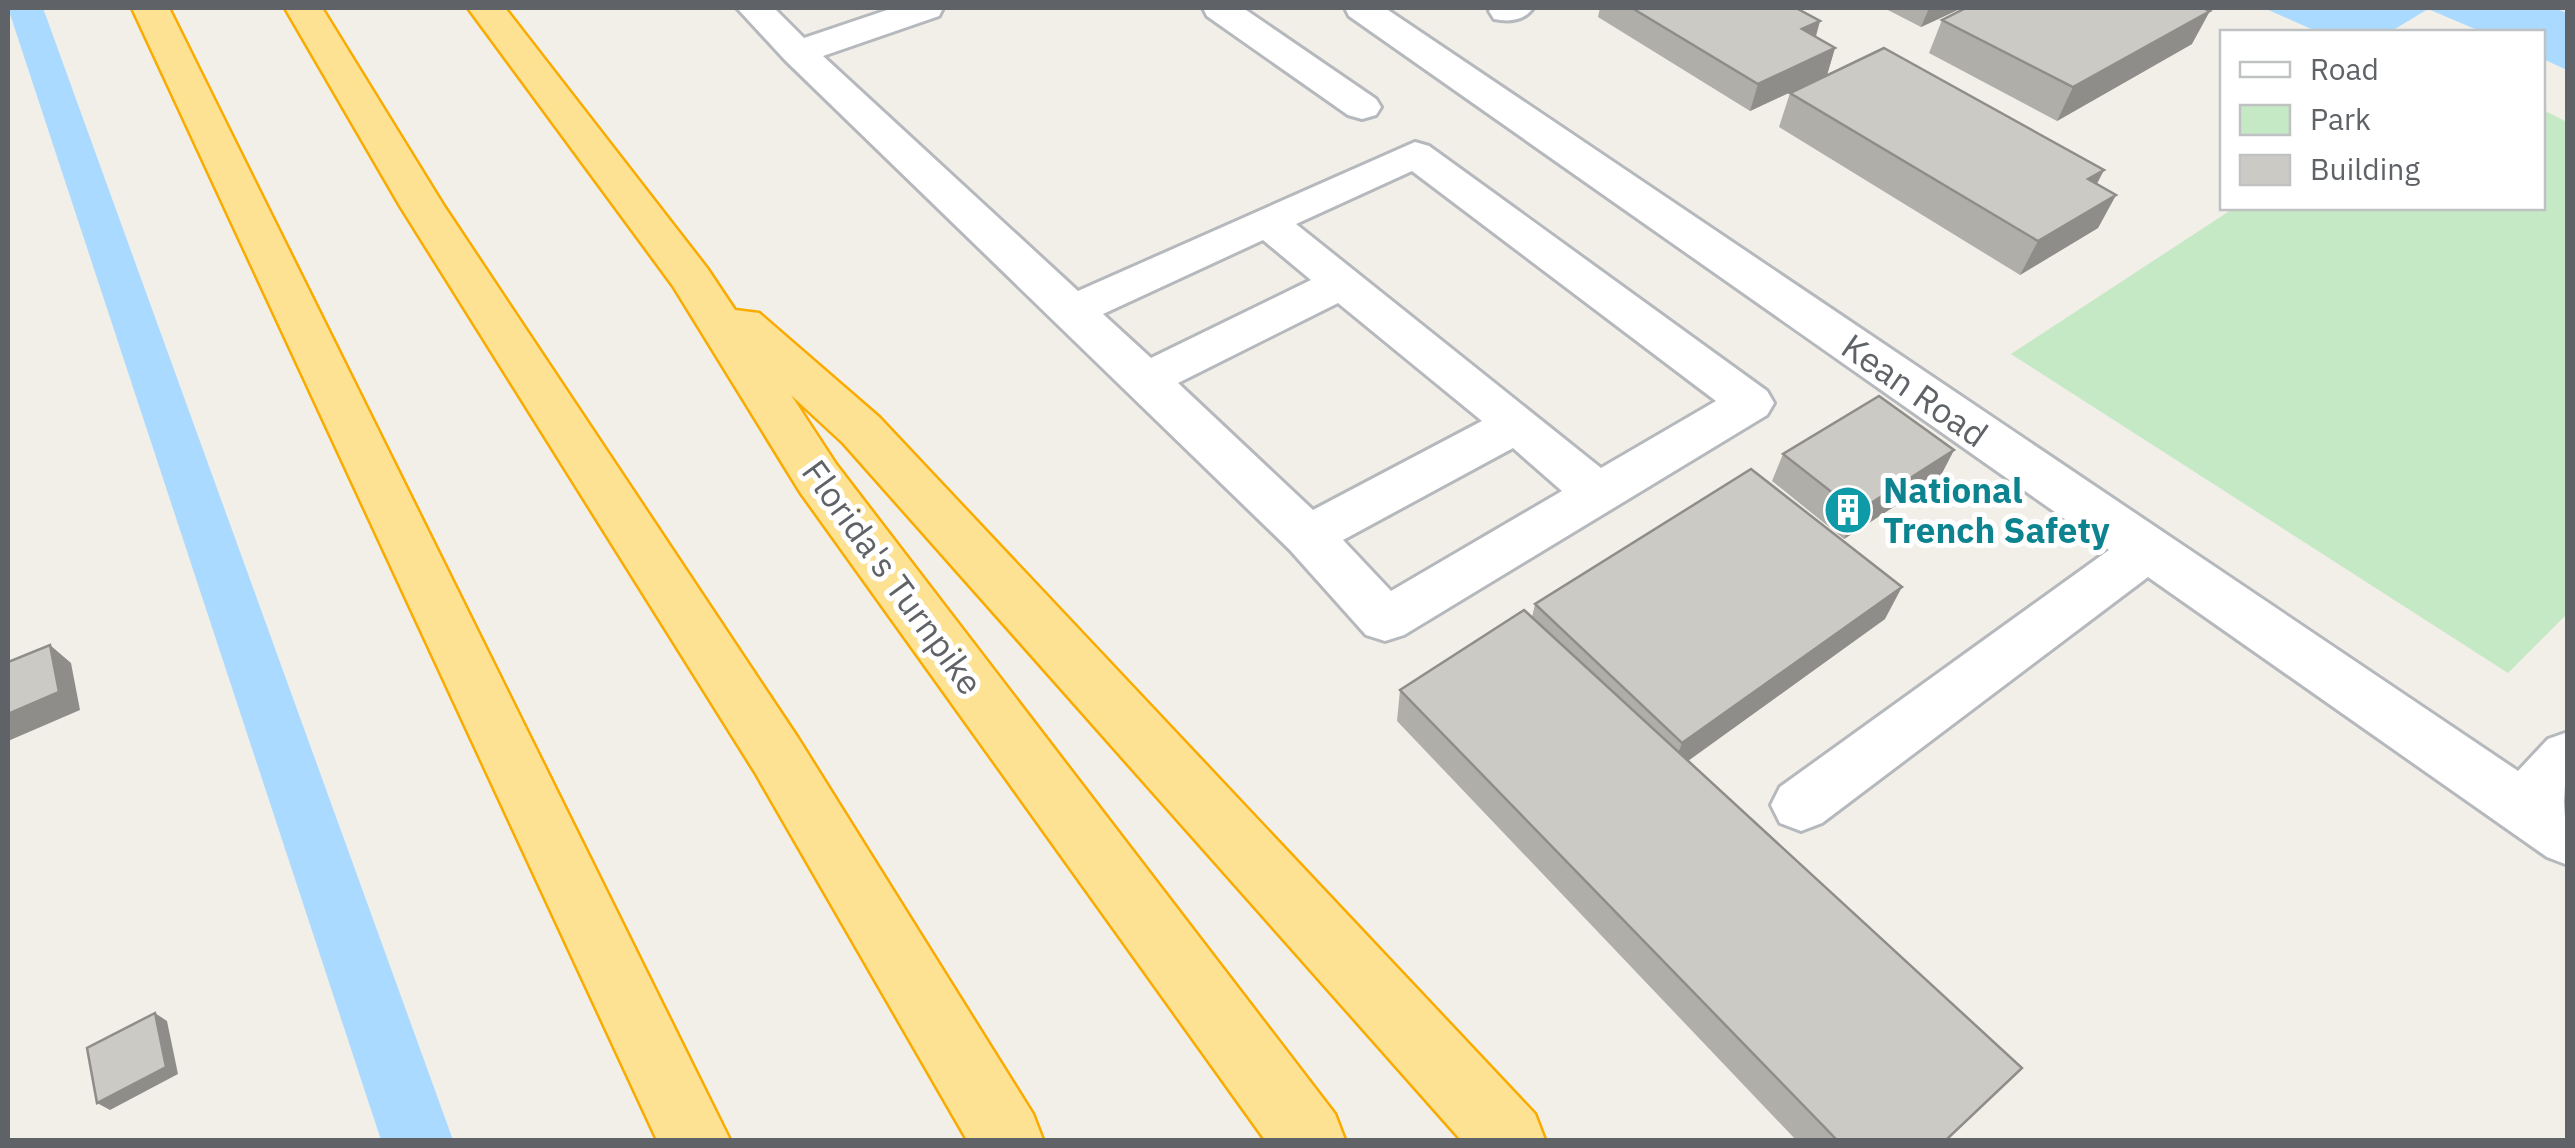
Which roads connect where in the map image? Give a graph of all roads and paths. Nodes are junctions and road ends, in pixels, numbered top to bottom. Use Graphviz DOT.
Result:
graph roads {
  1 [pos="150,8"];
  2 [pos="304,8"];
  3 [pos="486,8"];
  4 [pos="754,8"];
  5 [pos="926,8"];
  6 [pos="1220,8"];
  7 [pos="1362,8"];
  8 [pos="798,52"];
  9 [pos="1362,107"];
  10 [pos="1267,222"];
  11 [pos="692,278"];
  12 [pos="1342,283"];
  13 [pos="1072,311"];
  14 [pos="1146,380"];
  15 [pos="1517,424"];
  16 [pos="1598,494"];
  17 [pos="1308,536"];
  18 [pos="2147,550"];
  19 [pos="2568,757"];
  20 [pos="1801,806"];
  21 [pos="2545,823"];
  22 [pos="694,1140"];
  23 [pos="1008,1140"];
  24 [pos="1308,1140"];
  25 [pos="1509,1140"];
  1 -- 22 [label="highway"];
  2 -- 23 [label="highway"];
  3 -- 11 [label="highway, Florida's Turnpike"];
  4 -- 8 [label="street"];
  5 -- 8 [label="street"];
  6 -- 9 [label="street"];
  7 -- 18 [label="street, Kean Road"];
  8 -- 13 [label="street"];
  10 -- 12 [label="street"];
  10 -- 13 [label="street"];
  10 -- 16 [label="street"];
  11 -- 24 [label="highway, Florida's Turnpike"];
  11 -- 25 [label="highway"];
  12 -- 14 [label="street"];
  12 -- 15 [label="street"];
  13 -- 14 [label="street"];
  14 -- 17 [label="street"];
  15 -- 16 [label="street"];
  15 -- 17 [label="street"];
  16 -- 17 [label="street"];
  18 -- 20 [label="street"];
  18 -- 21 [label="street, Kean Road"];
  19 -- 21 [label="street"];
}
